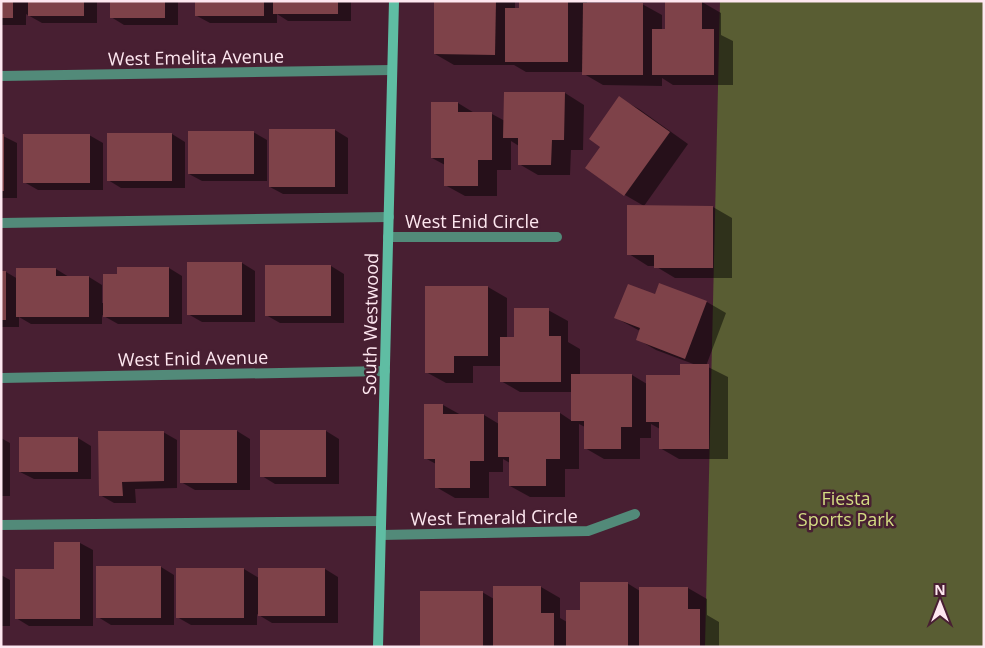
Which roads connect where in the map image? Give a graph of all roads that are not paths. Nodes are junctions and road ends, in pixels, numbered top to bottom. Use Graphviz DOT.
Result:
graph roads {
  1 [pos="394,1"];
  2 [pos="392,70"];
  3 [pos="1,76"];
  4 [pos="389,216"];
  5 [pos="1,223"];
  6 [pos="388,238"];
  7 [pos="557,238"];
  8 [pos="385,371"];
  9 [pos="1,378"];
  10 [pos="635,514"];
  11 [pos="381,521"];
  12 [pos="1,525"];
  13 [pos="380,535"];
  14 [pos="378,647"];
  1 -- 2 [label="street, South Westwood"];
  2 -- 3 [label="street, West Emelita Avenue"];
  2 -- 4 [label="street, South Westwood"];
  4 -- 5 [label="street"];
  4 -- 6 [label="street, South Westwood"];
  6 -- 7 [label="street, West Enid Circle"];
  6 -- 8 [label="street, South Westwood"];
  8 -- 9 [label="street, West Enid Avenue"];
  8 -- 11 [label="street, South Westwood"];
  10 -- 13 [label="street, West Emerald Circle"];
  11 -- 12 [label="street"];
  11 -- 13 [label="street, South Westwood"];
  13 -- 14 [label="street, South Westwood"];
}
